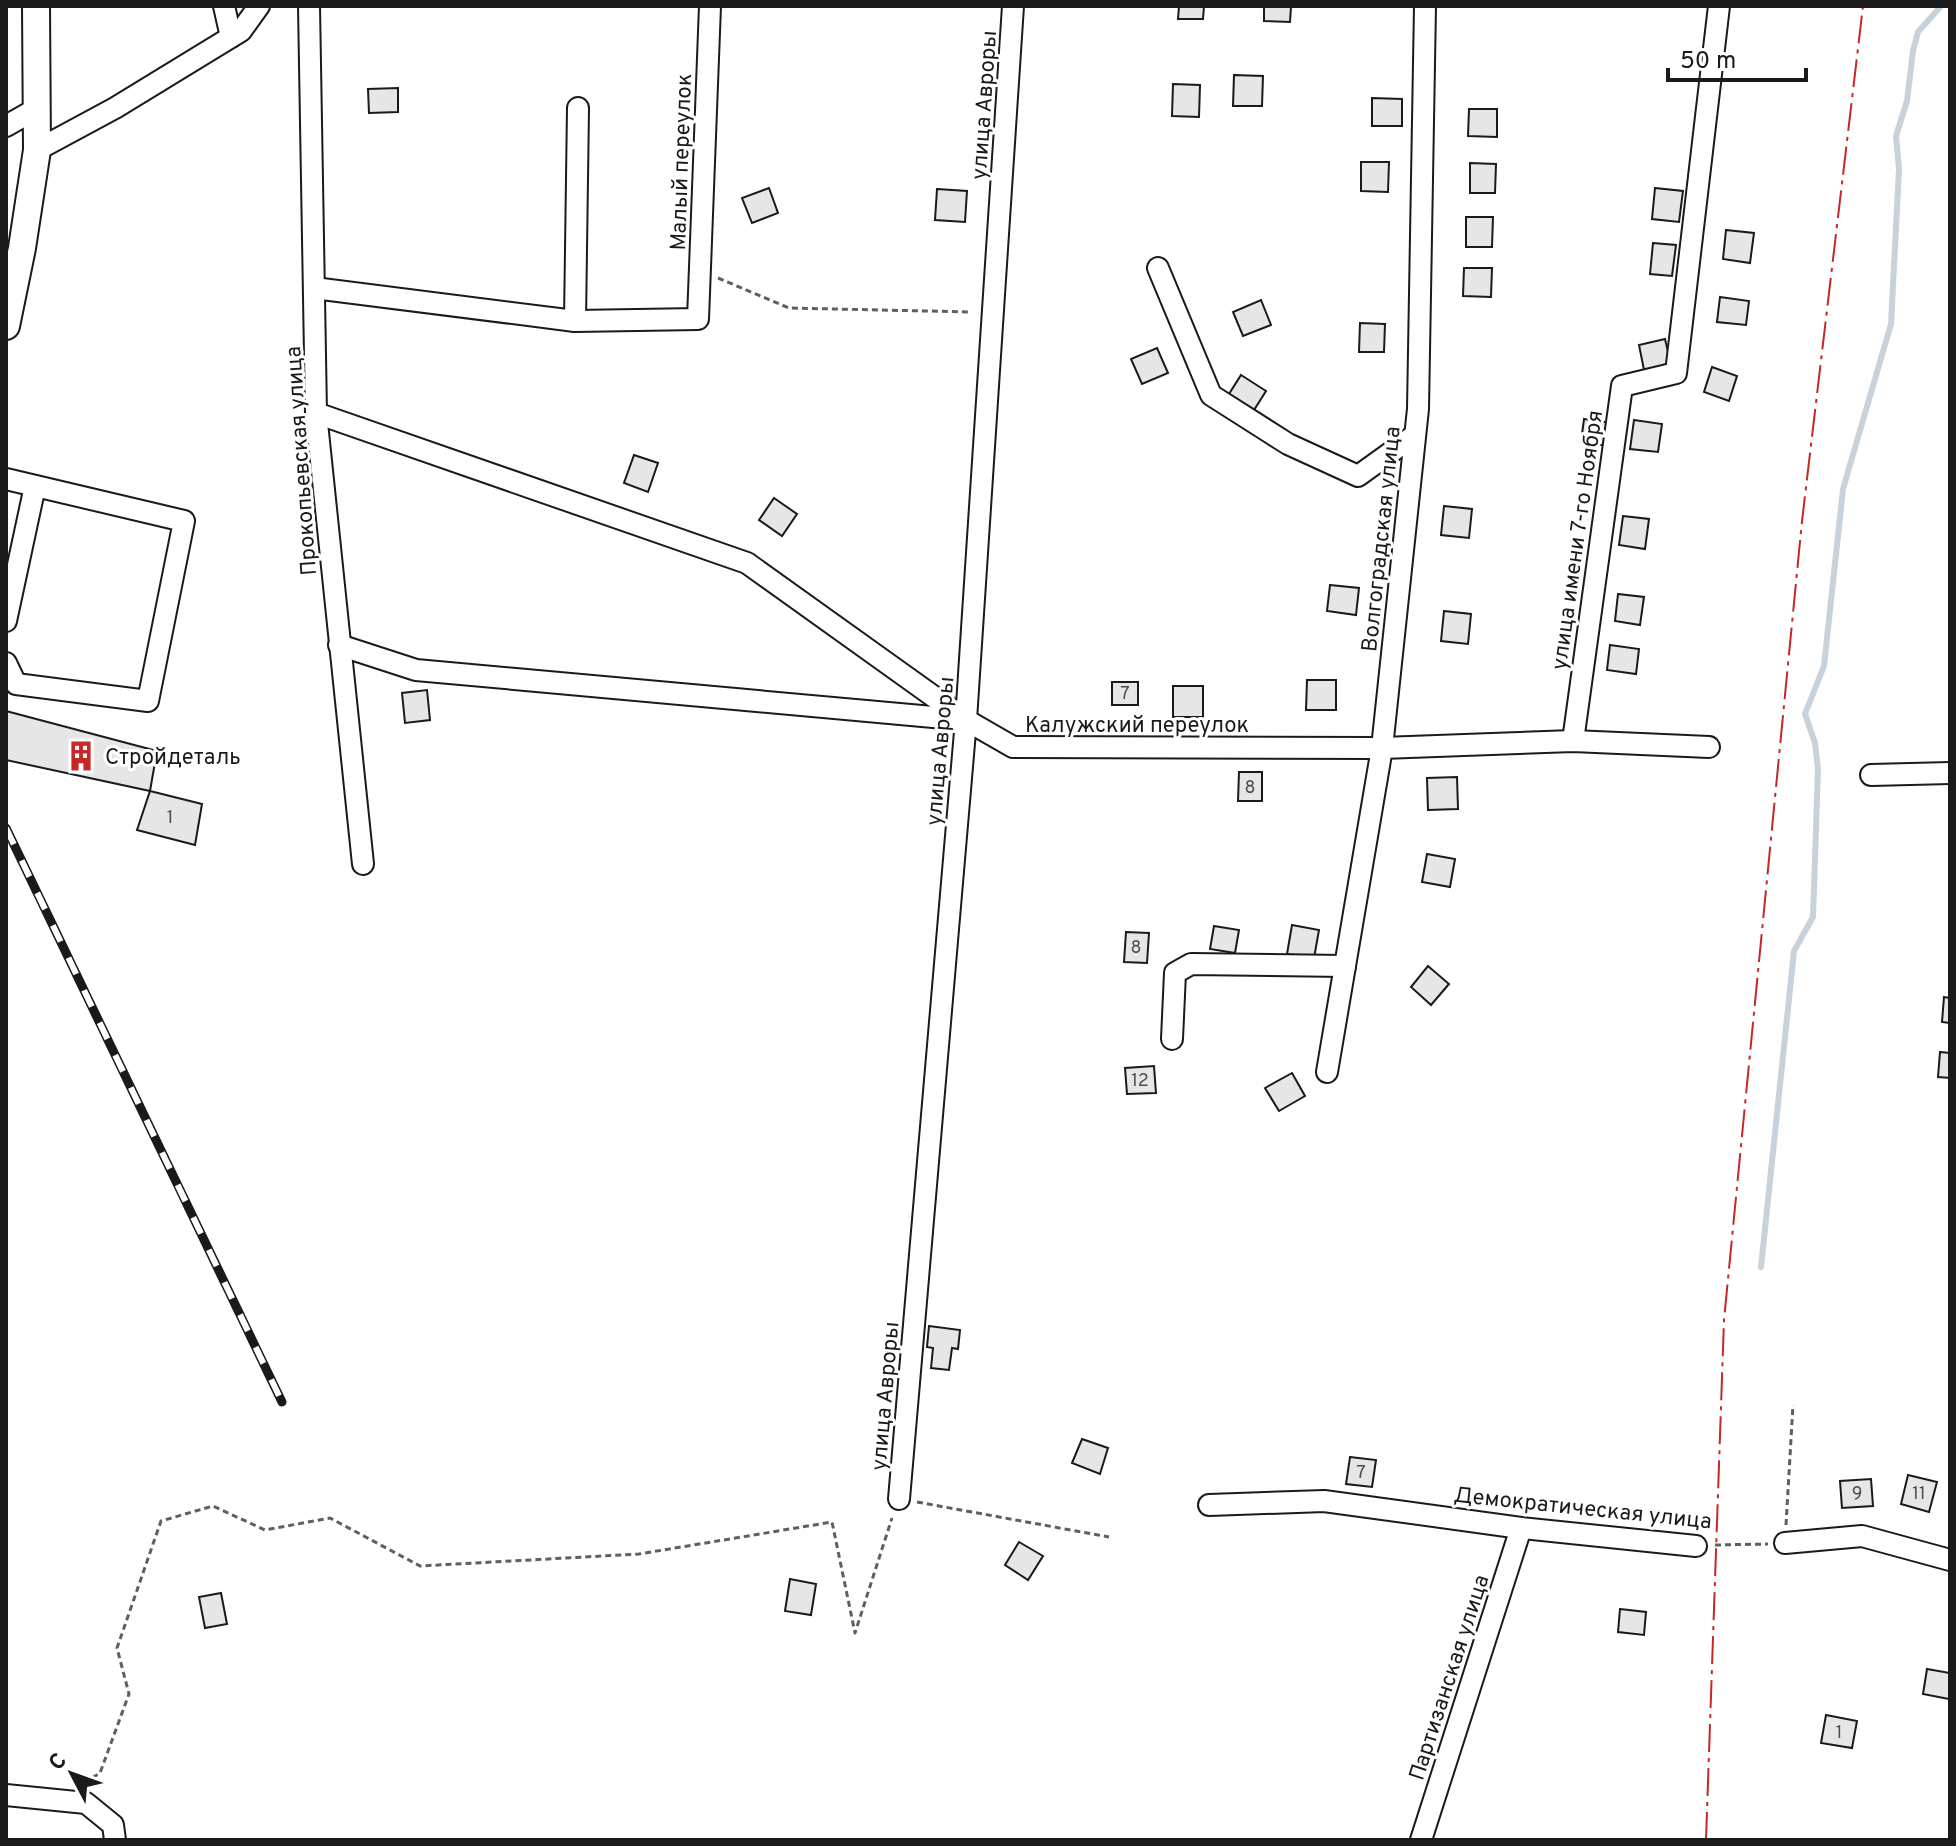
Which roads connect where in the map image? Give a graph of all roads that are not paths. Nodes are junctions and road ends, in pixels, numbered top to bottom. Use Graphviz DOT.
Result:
graph roads {
  1 [pos="36,6"];
  2 [pos="224,6"];
  3 [pos="259,6"];
  4 [pos="309,6"];
  5 [pos="710,6"];
  6 [pos="1013,6"];
  7 [pos="1425,6"];
  8 [pos="1719,6"];
  9 [pos="231,37"];
  10 [pos="578,108"];
  11 [pos="36,109"];
  12 [pos="6,126"];
  13 [pos="37,150"];
  14 [pos="1158,268"];
  15 [pos="314,288"];
  16 [pos="6,321"];
  17 [pos="575,321"];
  18 [pos="316,413"];
  19 [pos="1415,435"];
  20 [pos="6,479"];
  21 [pos="35,486"];
  22 [pos="6,621"];
  23 [pos="339,645"];
  24 [pos="6,663"];
  25 [pos="966,720"];
  26 [pos="1573,741"];
  27 [pos="1709,747"];
  28 [pos="1382,748"];
  29 [pos="1950,773"];
  30 [pos="1871,775"];
  31 [pos="363,864"];
  32 [pos="1345,966"];
  33 [pos="1172,1039"];
  34 [pos="1327,1072"];
  35 [pos="899,1499"];
  36 [pos="1209,1505"];
  37 [pos="1521,1528"];
  38 [pos="1785,1543"];
  39 [pos="1696,1546"];
  40 [pos="1950,1560"];
  41 [pos="6,1795"];
  42 [pos="115,1840"];
  43 [pos="1421,1840"];
  1 -- 11 [label="main road"];
  2 -- 9 [label="street"];
  3 -- 9 [label="street"];
  4 -- 15 [label="street, Прокопьевская улица"];
  5 -- 17 [label="street, Малый переулок"];
  6 -- 25 [label="street, улица Авроры"];
  7 -- 19 [label="street, Волгоградская улица"];
  8 -- 26 [label="street, улица имени 7-го Ноября"];
  9 -- 13 [label="street"];
  10 -- 17 [label="street"];
  11 -- 12 [label="street"];
  11 -- 13 [label="main road"];
  13 -- 16 [label="main road"];
  14 -- 19 [label="street"];
  15 -- 17 [label="street"];
  15 -- 18 [label="street, Прокопьевская улица"];
  18 -- 23 [label="street, Прокопьевская улица"];
  18 -- 25 [label="street"];
  19 -- 28 [label="street, Волгоградская улица"];
  20 -- 21 [label="street"];
  21 -- 22 [label="street"];
  21 -- 24 [label="street"];
  23 -- 25 [label="street, Калужский переулок"];
  23 -- 31 [label="street, Прокопьевская улица"];
  25 -- 28 [label="street, Калужский переулок"];
  25 -- 35 [label="street, улица Авроры"];
  26 -- 27 [label="street, Калужский переулок"];
  26 -- 28 [label="street, Калужский переулок"];
  28 -- 32 [label="street, Волгоградская улица"];
  29 -- 30 [label="street"];
  32 -- 33 [label="street"];
  32 -- 34 [label="street, Волгоградская улица"];
  36 -- 37 [label="street, Демократическая улица"];
  37 -- 39 [label="street, Демократическая улица"];
  37 -- 43 [label="street, Партизанская улица"];
  38 -- 40 [label="street"];
  41 -- 42 [label="street"];
}
